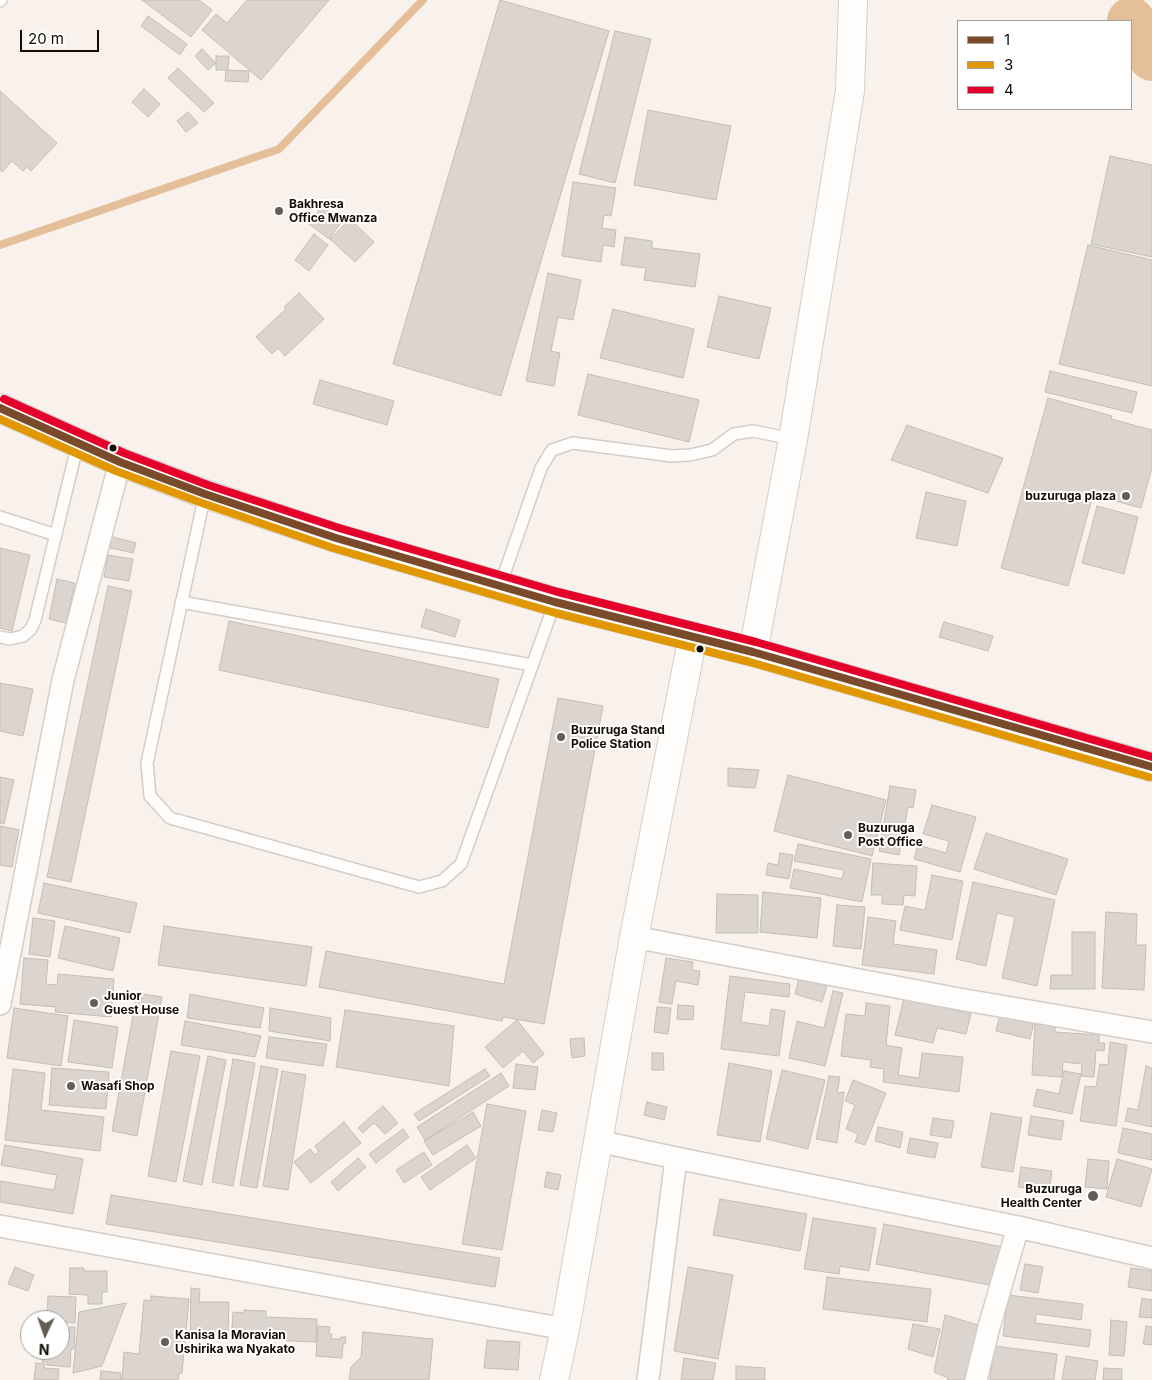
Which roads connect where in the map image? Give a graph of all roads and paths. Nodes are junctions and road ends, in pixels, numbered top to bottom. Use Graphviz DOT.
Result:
graph roads {
  1 [pos="853,0"];
  2 [pos="0,408"];
  3 [pos="793,439"];
  4 [pos="78,443"];
  5 [pos="120,462"];
  6 [pos="205,494"];
  7 [pos="0,517"];
  8 [pos="56,535"];
  9 [pos="500,586"];
  10 [pos="181,602"];
  11 [pos="555,602"];
  12 [pos="693,636"];
  13 [pos="0,637"];
  14 [pos="753,652"];
  15 [pos="532,665"];
  16 [pos="1152,767"];
  17 [pos="634,937"];
  18 [pos="0,1004"];
  19 [pos="1152,1032"];
  20 [pos="598,1141"];
  21 [pos="676,1158"];
  22 [pos="0,1226"];
  23 [pos="1018,1227"];
  24 [pos="1152,1258"];
  25 [pos="565,1329"];
  26 [pos="554,1380"];
  27 [pos="648,1380"];
  28 [pos="976,1380"];
  1 -- 3 [label="main road"];
  2 -- 4 [label="main road"];
  3 -- 9 [label="lane"];
  3 -- 14 [label="main road"];
  4 -- 5 [label="main road"];
  4 -- 8 [label="lane"];
  5 -- 6 [label="main road"];
  5 -- 18 [label="street"];
  6 -- 9 [label="main road"];
  6 -- 10 [label="lane"];
  7 -- 8 [label="lane"];
  8 -- 13 [label="lane"];
  9 -- 11 [label="main road"];
  10 -- 15 [label="lane"];
  10 -- 15 [label="lane"];
  11 -- 12 [label="main road"];
  11 -- 15 [label="lane"];
  12 -- 14 [label="main road"];
  12 -- 17 [label="main road"];
  14 -- 16 [label="main road"];
  17 -- 19 [label="street"];
  17 -- 20 [label="main road"];
  20 -- 21 [label="street"];
  20 -- 25 [label="main road"];
  21 -- 23 [label="street"];
  21 -- 27 [label="street"];
  22 -- 25 [label="street"];
  23 -- 24 [label="street"];
  23 -- 28 [label="street"];
  25 -- 26 [label="main road"];
}
